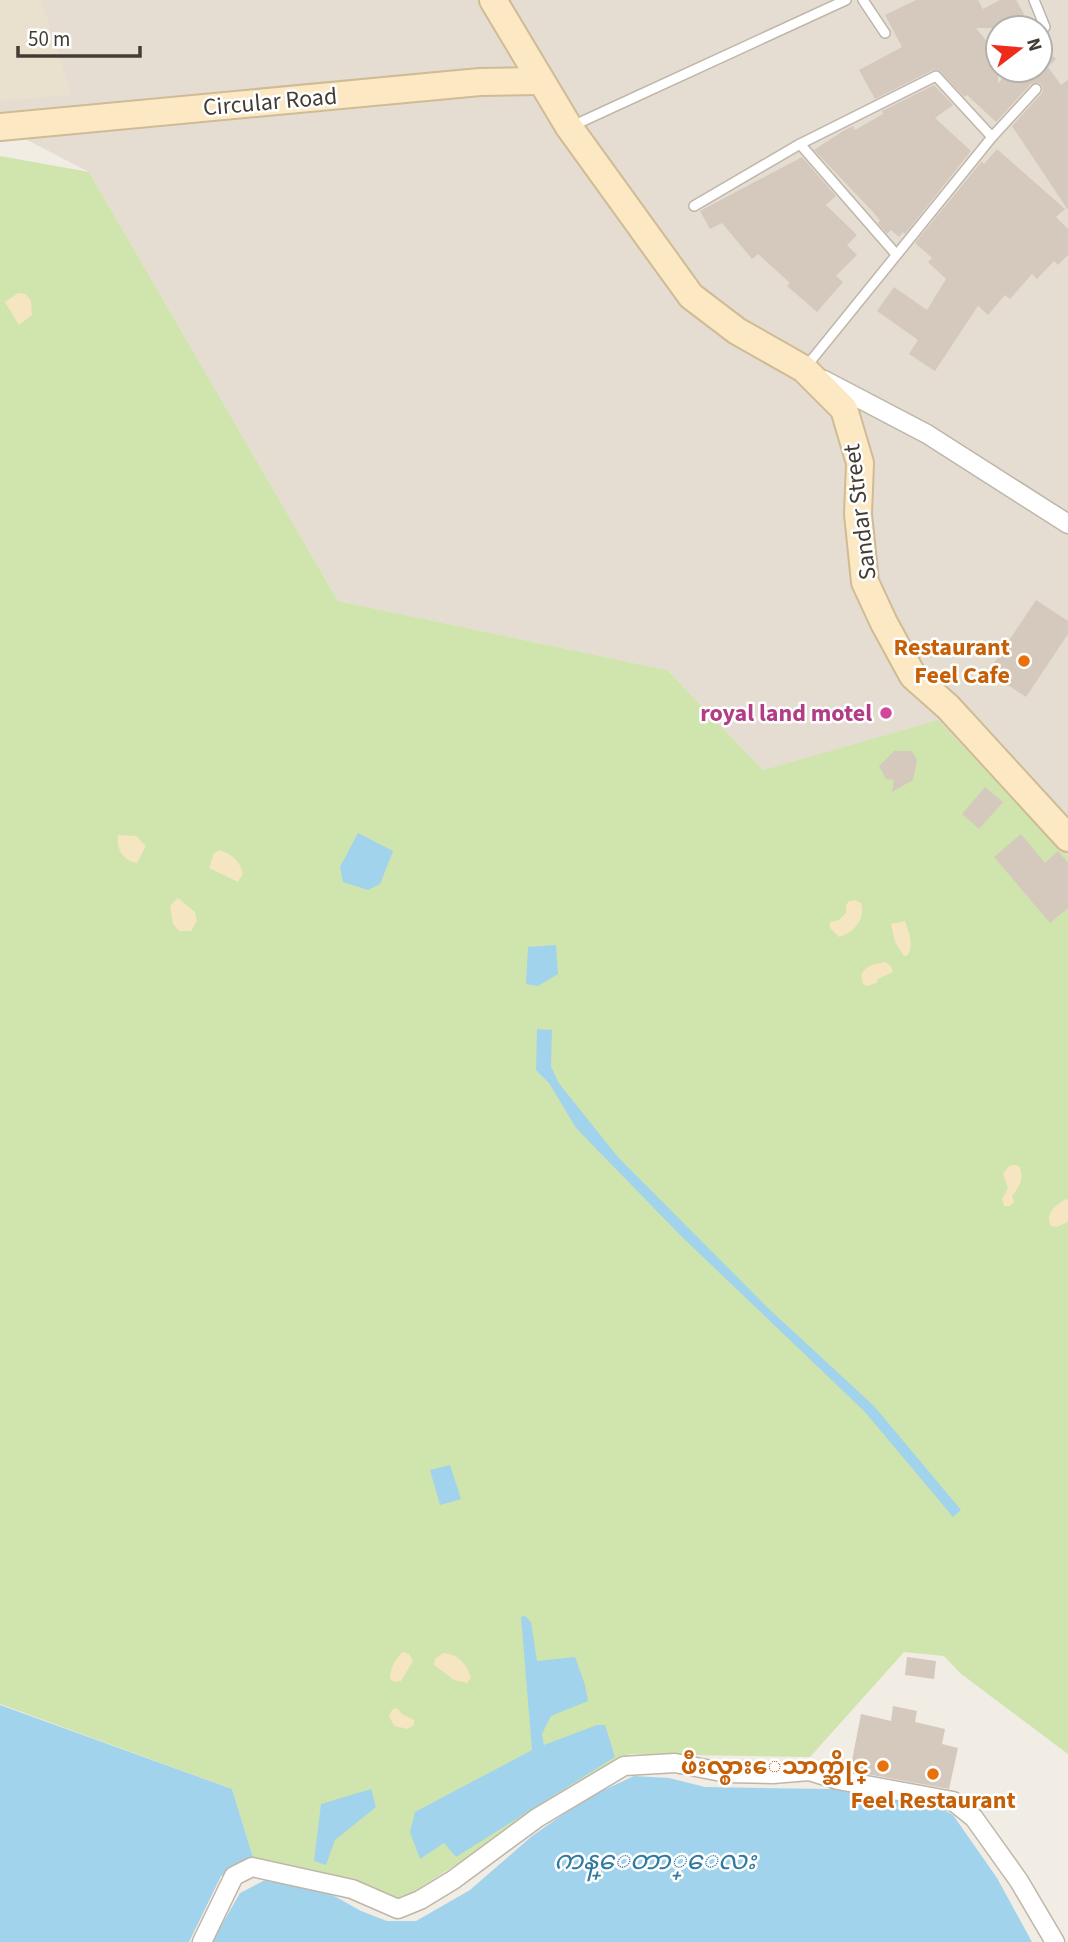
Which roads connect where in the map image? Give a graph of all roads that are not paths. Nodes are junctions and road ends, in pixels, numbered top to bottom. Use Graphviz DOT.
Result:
graph roads {
  1 [pos="493,0"];
  2 [pos="846,0"];
  3 [pos="863,0"];
  4 [pos="885,33"];
  5 [pos="540,81"];
  6 [pos="1037,89"];
  7 [pos="0,127"];
  8 [pos="569,127"];
  9 [pos="992,137"];
  10 [pos="800,144"];
  11 [pos="694,206"];
  12 [pos="895,253"];
  13 [pos="804,369"];
  14 [pos="1068,524"];
  15 [pos="1066,830"];
  16 [pos="202,1942"];
  17 [pos="1055,1942"];
  1 -- 5 [label="street, Sandar Street"];
  2 -- 8 [label="lane"];
  3 -- 4 [label="lane"];
  5 -- 7 [label="street, Circular Road"];
  5 -- 8 [label="street, Sandar Street"];
  6 -- 9 [label="lane"];
  8 -- 13 [label="street, Sandar Street"];
  9 -- 10 [label="lane"];
  9 -- 12 [label="lane"];
  10 -- 11 [label="lane"];
  10 -- 12 [label="lane"];
  12 -- 13 [label="lane"];
  13 -- 14 [label="street"];
  13 -- 15 [label="street, Sandar Street"];
  16 -- 17 [label="street"];
}
